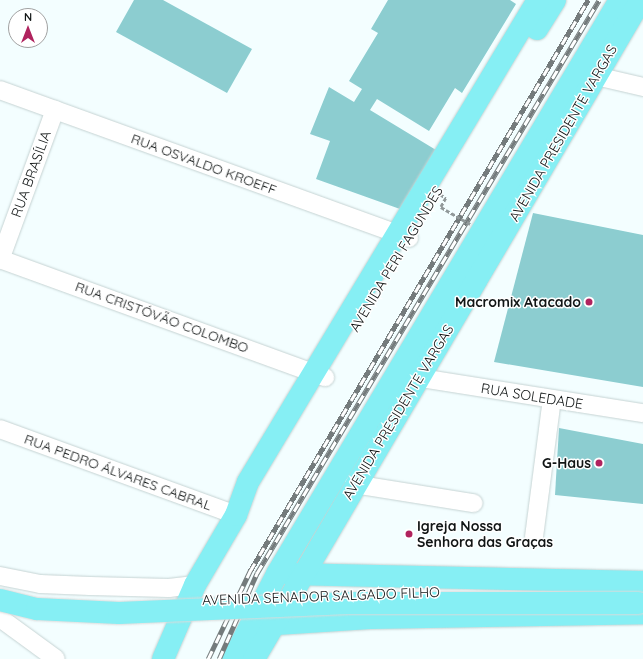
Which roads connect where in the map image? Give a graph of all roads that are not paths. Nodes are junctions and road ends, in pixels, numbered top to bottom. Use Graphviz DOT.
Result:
graph roads {
  1 [pos="620,0"];
  2 [pos="641,0"];
  3 [pos="543,6"];
  4 [pos="586,74"];
  5 [pos="643,87"];
  6 [pos="0,90"];
  7 [pos="55,110"];
  8 [pos="402,235"];
  9 [pos="0,259"];
  10 [pos="416,342"];
  11 [pos="318,374"];
  12 [pos="421,378"];
  13 [pos="391,385"];
  14 [pos="552,399"];
  15 [pos="643,413"];
  16 [pos="0,429"];
  17 [pos="354,484"];
  18 [pos="473,503"];
  19 [pos="236,515"];
  20 [pos="534,537"];
  21 [pos="277,574"];
  22 [pos="301,574"];
  23 [pos="0,576"];
  24 [pos="195,585"];
  25 [pos="0,590"];
  26 [pos="641,598"];
  27 [pos="0,600"];
  28 [pos="0,618"];
  29 [pos="272,624"];
  30 [pos="249,625"];
  31 [pos="56,659"];
  32 [pos="163,659"];
  33 [pos="233,659"];
  34 [pos="254,659"];
  1 -- 4 [label="main road, AVENIDA PRESIDENTE VARGAS"];
  2 -- 4 [label="main road, AVENIDA PRESIDENTE VARGAS"];
  3 -- 8 [label="main road, AVENIDA PERI FAGUNDES"];
  3 -- 8 [label="main road, AVENIDA PERI FAGUNDES"];
  4 -- 5 [label="street"];
  4 -- 10 [label="main road, AVENIDA PRESIDENTE VARGAS"];
  4 -- 12 [label="main road, AVENIDA PRESIDENTE VARGAS"];
  6 -- 7 [label="street, RUA OSVALDO KROEFF"];
  7 -- 8 [label="street, RUA OSVALDO KROEFF"];
  7 -- 9 [label="street, RUA BRASÍLIA"];
  8 -- 11 [label="main road, AVENIDA PERI FAGUNDES"];
  9 -- 11 [label="street, RUA CRISTÓVÃO COLOMBO"];
  10 -- 12 [label="main road"];
  10 -- 13 [label="main road, AVENIDA PRESIDENTE VARGAS"];
  11 -- 19 [label="main road, AVENIDA PERI FAGUNDES"];
  12 -- 13 [label="main road"];
  12 -- 14 [label="street, RUA SOLEDADE"];
  12 -- 17 [label="main road, AVENIDA PRESIDENTE VARGAS"];
  13 -- 21 [label="main road, AVENIDA PRESIDENTE VARGAS"];
  14 -- 15 [label="street, RUA SOLEDADE"];
  14 -- 20 [label="street"];
  16 -- 19 [label="street, RUA PEDRO ÁLVARES CABRAL"];
  17 -- 18 [label="street"];
  17 -- 22 [label="main road, AVENIDA PRESIDENTE VARGAS"];
  19 -- 24 [label="main road, AVENIDA PERI FAGUNDES"];
  21 -- 22 [label="main road"];
  21 -- 30 [label="main road, AVENIDA PRESIDENTE VARGAS"];
  22 -- 26 [label="main road"];
  22 -- 29 [label="main road, AVENIDA PRESIDENTE VARGAS"];
  23 -- 24 [label="street"];
  24 -- 32 [label="main road, AVENIDA PERI FAGUNDES"];
  25 -- 26 [label="main road, AVENIDA SENADOR SALGADO FILHO"];
  26 -- 27 [label="main road, AVENIDA SENADOR SALGADO FILHO, bridge"];
  26 -- 29 [label="main road"];
  28 -- 31 [label="street"];
  29 -- 30 [label="main road"];
  29 -- 34 [label="main road, AVENIDA PRESIDENTE VARGAS"];
  30 -- 33 [label="main road, AVENIDA PRESIDENTE VARGAS"];
}
